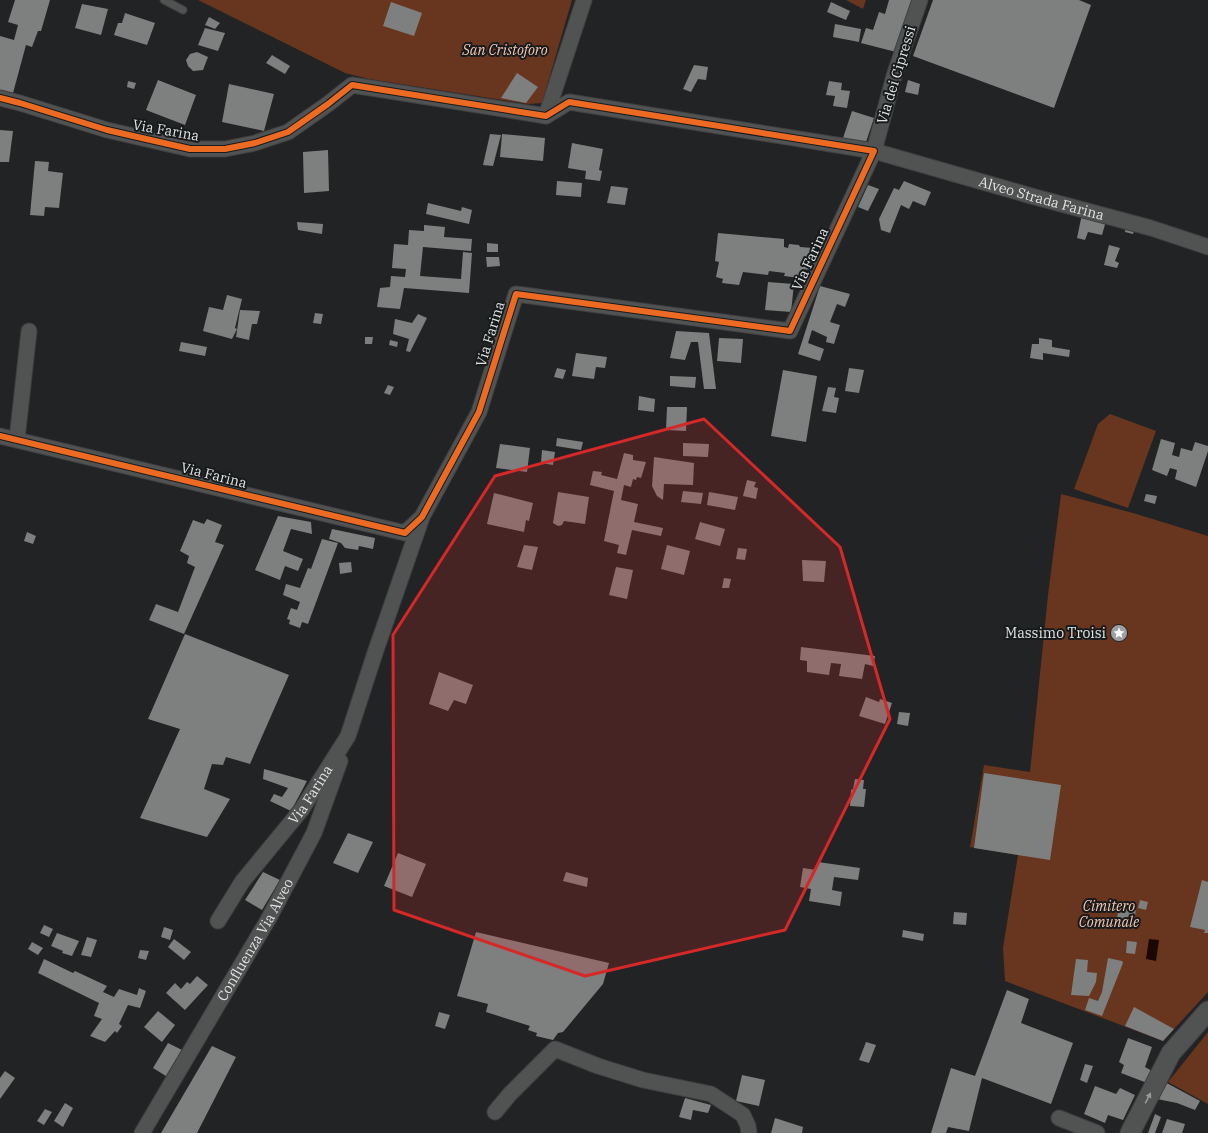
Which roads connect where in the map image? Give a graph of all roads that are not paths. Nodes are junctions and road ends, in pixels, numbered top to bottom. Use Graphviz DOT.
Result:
graph roads {
  1 [pos="164,0"];
  2 [pos="584,0"];
  3 [pos="920,0"];
  4 [pos="184,10"];
  5 [pos="0,98"];
  6 [pos="546,116"];
  7 [pos="874,152"];
  8 [pos="1208,247"];
  9 [pos="29,331"];
  10 [pos="0,436"];
  11 [pos="17,439"];
  12 [pos="422,517"];
  13 [pos="348,736"];
  14 [pos="218,922"];
  15 [pos="1208,1010"];
  16 [pos="496,1112"];
  17 [pos="1059,1118"];
  18 [pos="142,1133"];
  19 [pos="749,1133"];
  20 [pos="1097,1133"];
  21 [pos="1130,1133"];
  1 -- 4 [label="lane"];
  2 -- 6 [label="street"];
  3 -- 7 [label="street, Via dei Cipressi"];
  5 -- 6 [label="street, Via Farina"];
  6 -- 7 [label="street"];
  7 -- 8 [label="street, Alveo Strada Farina"];
  7 -- 12 [label="street, Via Farina"];
  9 -- 11 [label="street"];
  10 -- 11 [label="street, Via Farina"];
  11 -- 12 [label="street, Via Farina"];
  12 -- 13 [label="street, Via Farina"];
  13 -- 14 [label="street, Via Farina"];
  13 -- 18 [label="street, Confluenza Via Alveo"];
  21 -- 15 [label="street, one-way"];
  16 -- 19 [label="street"];
  17 -- 20 [label="street"];
}
